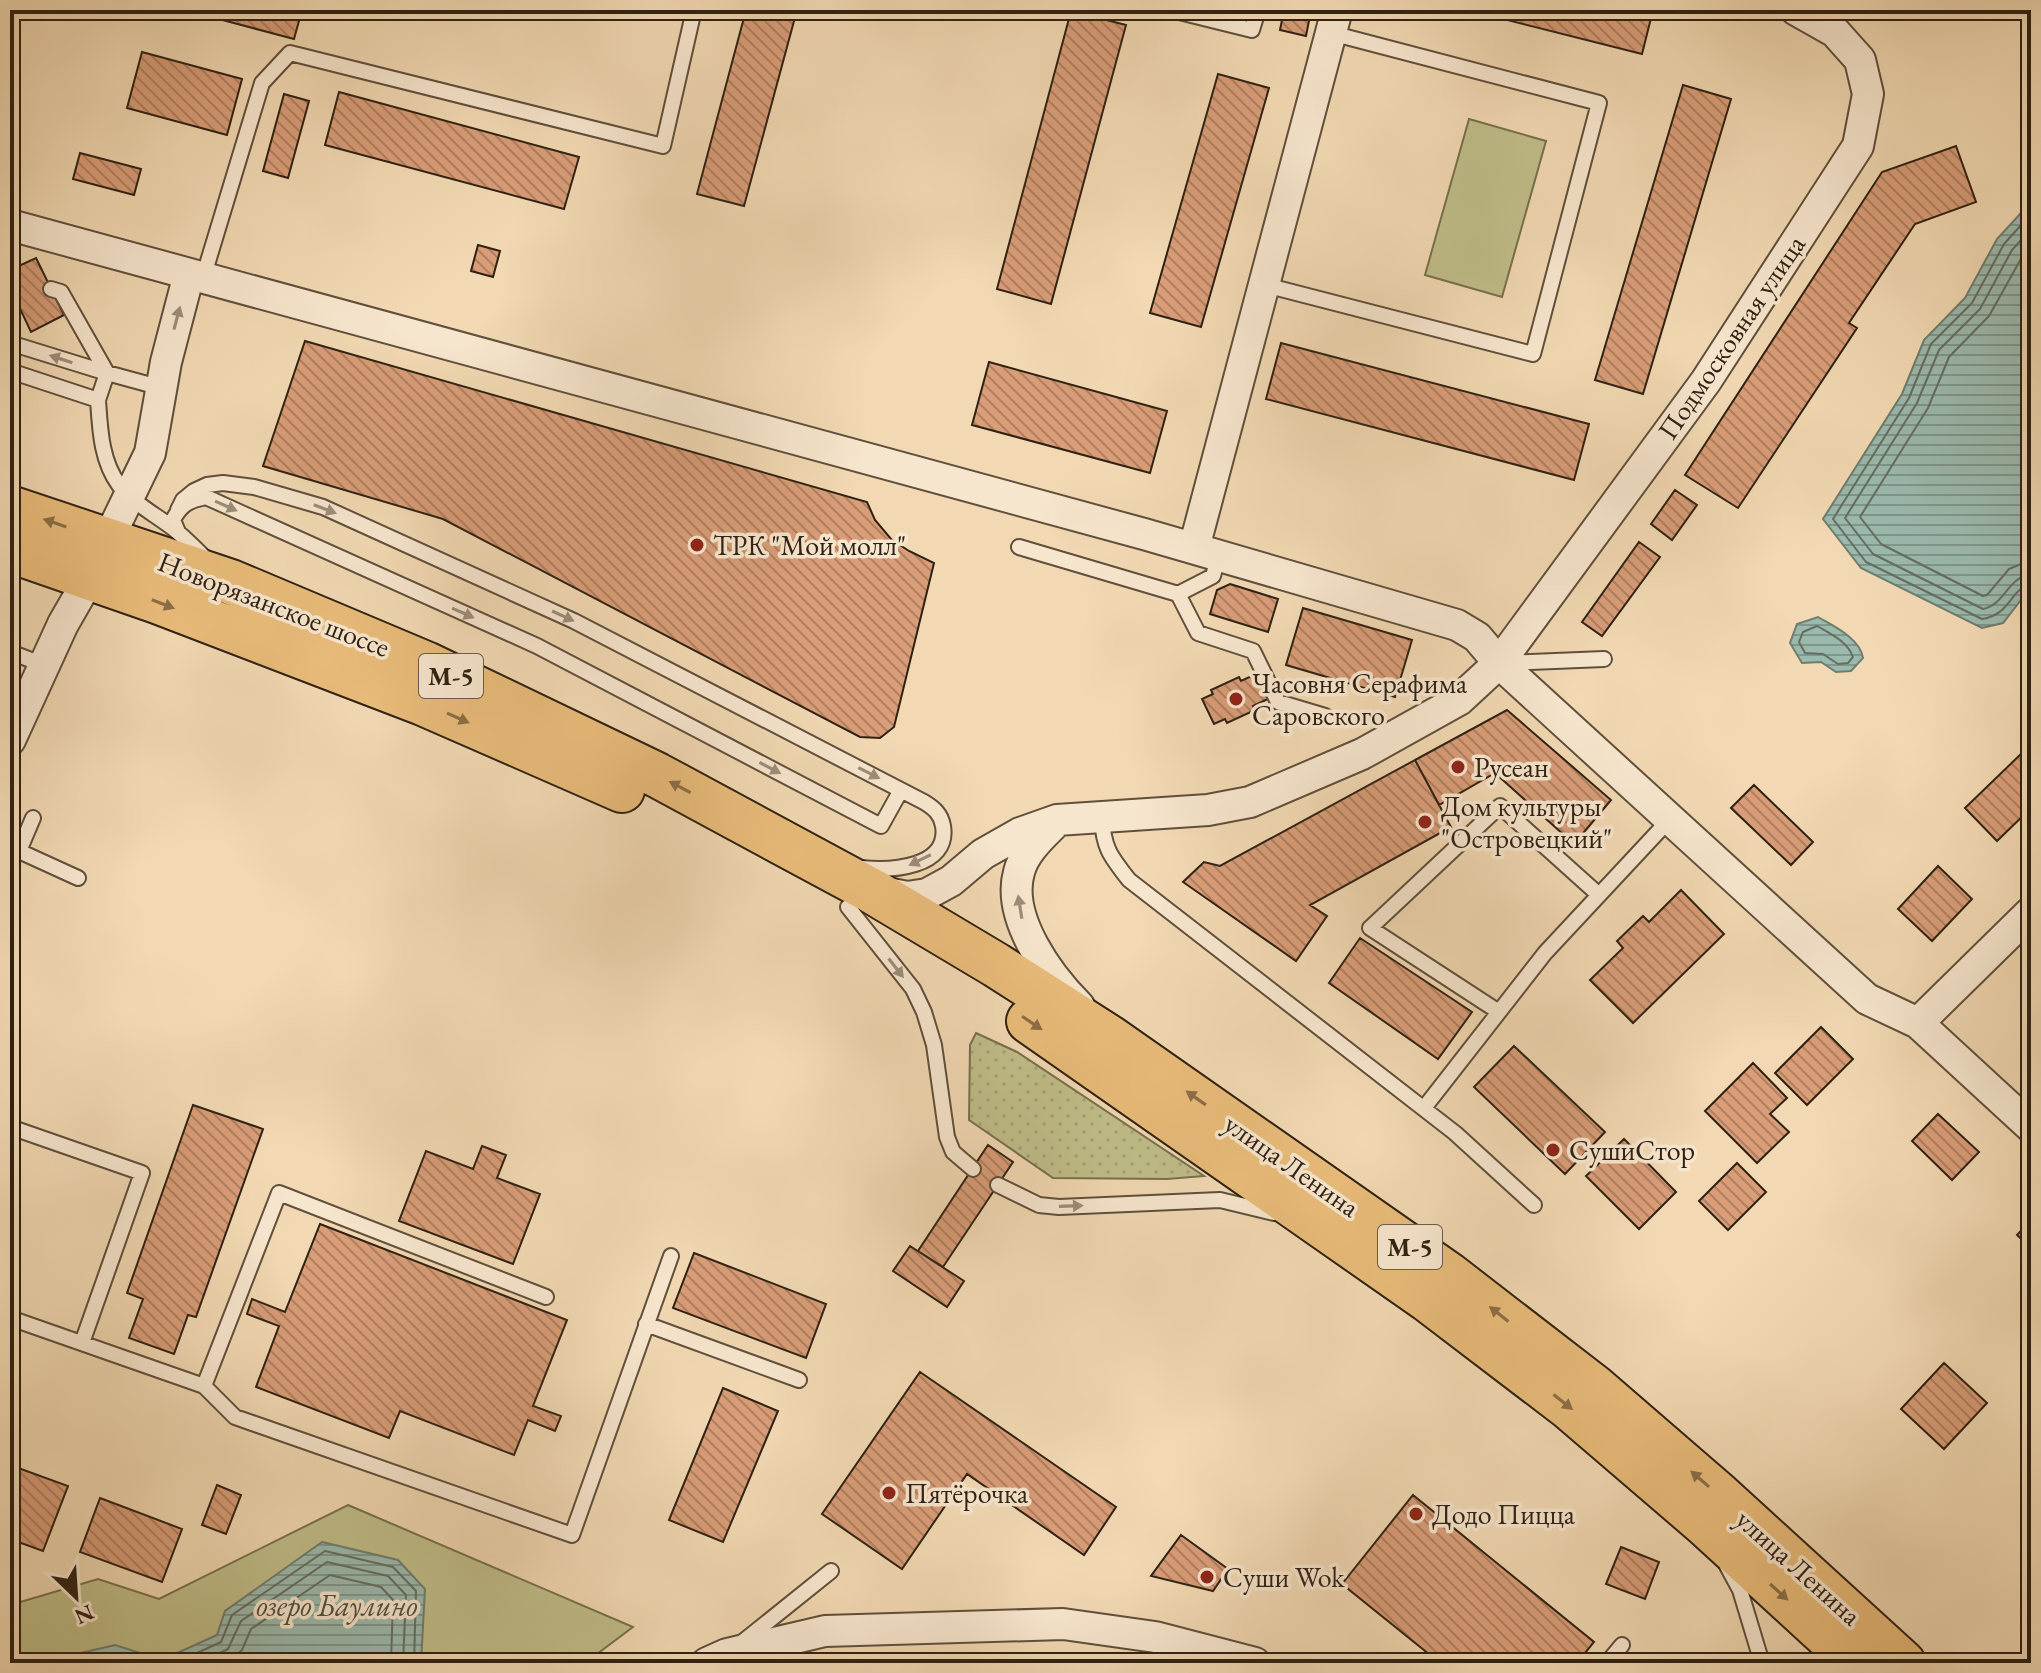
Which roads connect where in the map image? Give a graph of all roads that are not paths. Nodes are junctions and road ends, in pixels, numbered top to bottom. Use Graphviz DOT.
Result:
graph roads {
  1 [pos="694,10"];
  2 [pos="1171,10"];
  3 [pos="1258,10"];
  4 [pos="1796,10"];
  5 [pos="1334,22"];
  6 [pos="10,225"];
  7 [pos="196,276"];
  8 [pos="1265,285"];
  9 [pos="51,289"];
  10 [pos="10,343"];
  11 [pos="10,371"];
  12 [pos="107,373"];
  13 [pos="162,388"];
  14 [pos="98,400"];
  15 [pos="129,496"];
  16 [pos="10,508"];
  17 [pos="178,510"];
  18 [pos="178,532"];
  19 [pos="1019,547"];
  20 [pos="10,550"];
  21 [pos="1207,551"];
  22 [pos="99,559"];
  23 [pos="231,582"];
  24 [pos="1178,594"];
  25 [pos="10,652"];
  26 [pos="1604,659"];
  27 [pos="1499,663"];
  28 [pos="44,665"];
  29 [pos="1325,716"];
  30 [pos="13,723"];
  31 [pos="901,790"];
  32 [pos="1102,817"];
  33 [pos="33,818"];
  34 [pos="1670,819"];
  35 [pos="1057,820"];
  36 [pos="14,849"];
  37 [pos="804,854"];
  38 [pos="78,878"];
  39 [pos="1599,895"];
  40 [pos="860,899"];
  41 [pos="2031,912"];
  42 [pos="1499,1012"];
  43 [pos="1918,1023"];
  44 [pos="1110,1038"];
  45 [pos="1424,1108"];
  46 [pos="10,1127"];
  47 [pos="2031,1127"];
  48 [pos="973,1169"];
  49 [pos="998,1185"];
  50 [pos="1534,1205"];
  51 [pos="1332,1231"];
  52 [pos="671,1256"];
  53 [pos="546,1297"];
  54 [pos="10,1318"];
  55 [pos="646,1324"];
  56 [pos="82,1343"];
  57 [pos="799,1380"];
  58 [pos="204,1386"];
  59 [pos="1704,1523"];
  60 [pos="831,1571"];
  61 [pos="1622,1645"];
  62 [pos="717,1658"];
  63 [pos="1255,1663"];
  64 [pos="1607,1663"];
  65 [pos="1762,1663"];
  66 [pos="1857,1663"];
  67 [pos="1903,1663"];
  1 -- 7 [label="lane"];
  2 -- 3 [label="lane"];
  4 -- 27 [label="street, Подмосковная улица"];
  5 -- 8 [label="street"];
  5 -- 8 [label="lane"];
  6 -- 7 [label="street"];
  13 -- 7 [label="street, one-way"];
  7 -- 21 [label="street"];
  8 -- 21 [label="street"];
  9 -- 12 [label="lane"];
  12 -- 10 [label="lane, one-way"];
  11 -- 14 [label="lane"];
  12 -- 13 [label="lane"];
  12 -- 14 [label="lane"];
  13 -- 15 [label="street"];
  14 -- 15 [label="lane"];
  15 -- 18 [label="lane"];
  15 -- 22 [label="street"];
  22 -- 16 [label="main road, Новорязанское шоссе / М-5, one-way"];
  17 -- 18 [label="lane"];
  17 -- 31 [label="lane, one-way"];
  17 -- 31 [label="lane, one-way"];
  18 -- 23 [label="lane"];
  19 -- 24 [label="lane"];
  20 -- 22 [label="main road, Новорязанское шоссе / М-5"];
  21 -- 24 [label="lane"];
  21 -- 27 [label="street"];
  22 -- 23 [label="main road, Новорязанское шоссе / М-5"];
  22 -- 28 [label="street"];
  22 -- 40 [label="main road, Новорязанское шоссе / М-5, one-way"];
  37 -- 23 [label="main road, Новорязанское шоссе / М-5, one-way"];
  24 -- 29 [label="lane"];
  25 -- 28 [label="lane"];
  26 -- 27 [label="lane"];
  27 -- 32 [label="street, Подмосковная улица"];
  27 -- 34 [label="street"];
  28 -- 30 [label="street"];
  31 -- 37 [label="lane, one-way"];
  32 -- 35 [label="street, Подмосковная улица"];
  32 -- 45 [label="lane"];
  33 -- 36 [label="lane"];
  34 -- 39 [label="lane"];
  34 -- 43 [label="street"];
  35 -- 40 [label="street, Подмосковная улица"];
  44 -- 35 [label="street, one-way"];
  36 -- 38 [label="lane"];
  37 -- 40 [label="main road, Новорязанское шоссе / М-5"];
  39 -- 42 [label="lane"];
  39 -- 42 [label="lane"];
  40 -- 44 [label="main road, улица Ленина / М-5"];
  40 -- 48 [label="lane, one-way"];
  40 -- 51 [label="main road, улица Ленина / М-5, one-way"];
  41 -- 43 [label="street"];
  42 -- 45 [label="lane"];
  43 -- 47 [label="street"];
  67 -- 44 [label="main road, улица Ленина / М-5, one-way"];
  45 -- 50 [label="lane"];
  46 -- 56 [label="lane"];
  49 -- 51 [label="lane, one-way"];
  51 -- 59 [label="main road, улица Ленина / М-5, one-way"];
  52 -- 55 [label="lane"];
  53 -- 58 [label="lane"];
  54 -- 56 [label="lane"];
  55 -- 57 [label="lane"];
  55 -- 58 [label="lane"];
  56 -- 58 [label="lane"];
  59 -- 65 [label="lane"];
  59 -- 66 [label="main road, улица Ленина / М-5, one-way"];
  60 -- 62 [label="lane"];
  61 -- 64 [label="lane"];
  62 -- 63 [label="street"];
}
